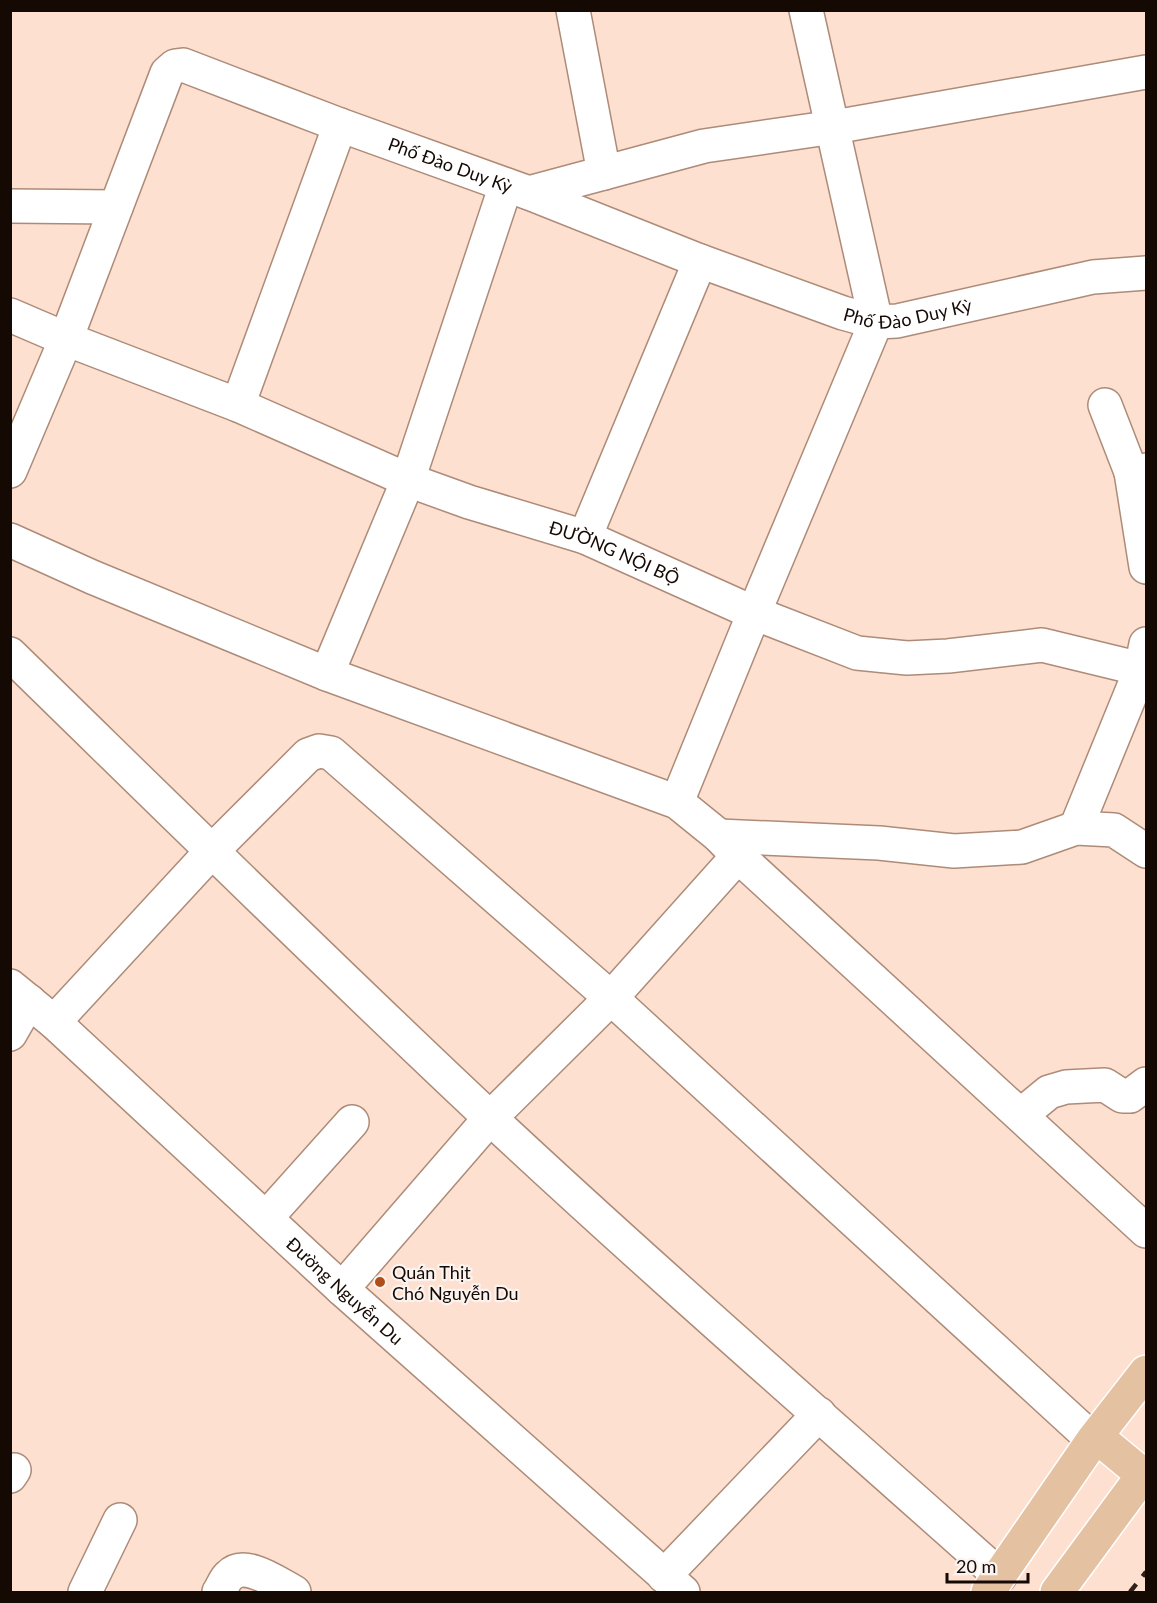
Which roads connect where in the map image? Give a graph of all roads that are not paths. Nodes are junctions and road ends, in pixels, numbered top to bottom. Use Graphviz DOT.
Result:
graph roads {
  1 [pos="573,10"];
  2 [pos="806,10"];
  3 [pos="1146,72"];
  4 [pos="340,125"];
  5 [pos="834,127"];
  6 [pos="604,173"];
  7 [pos="518,189"];
  8 [pos="10,206"];
  9 [pos="116,207"];
  10 [pos="700,261"];
  11 [pos="1146,273"];
  12 [pos="10,315"];
  13 [pos="876,322"];
  14 [pos="66,339"];
  15 [pos="238,405"];
  16 [pos="1104,405"];
  17 [pos="10,471"];
  18 [pos="1139,471"];
  19 [pos="408,480"];
  20 [pos="585,537"];
  21 [pos="10,540"];
  22 [pos="1146,567"];
  23 [pos="754,613"];
  24 [pos="10,654"];
  25 [pos="1144,657"];
  26 [pos="327,674"];
  27 [pos="677,802"];
  28 [pos="1076,828"];
  29 [pos="729,846"];
  30 [pos="212,851"];
  31 [pos="1146,851"];
  32 [pos="23,996"];
  33 [pos="611,998"];
  34 [pos="10,1034"];
  35 [pos="1146,1084"];
  36 [pos="1021,1115"];
  37 [pos="490,1118"];
  38 [pos="352,1122"];
  39 [pos="266,1218"];
  40 [pos="1146,1231"];
  41 [pos="342,1289"];
  42 [pos="1146,1372"];
  43 [pos="819,1414"];
  44 [pos="1095,1438"];
  45 [pos="1145,1473"];
  46 [pos="120,1520"];
  47 [pos="673,1584"];
  48 [pos="994,1584"];
  49 [pos="85,1593"];
  50 [pos="219,1593"];
  51 [pos="294,1593"];
  52 [pos="1057,1593"];
  1 -- 6 [label="street"];
  2 -- 5 [label="street"];
  3 -- 5 [label="street"];
  4 -- 7 [label="street, Phố Đào Duy Kỳ"];
  4 -- 9 [label="street, Phố Đào Duy Kỳ"];
  4 -- 15 [label="street"];
  5 -- 6 [label="street"];
  5 -- 13 [label="street"];
  6 -- 7 [label="street"];
  7 -- 10 [label="street, Phố Đào Duy Kỳ"];
  7 -- 19 [label="street"];
  8 -- 9 [label="street"];
  9 -- 14 [label="street, Phố Đào Duy Kỳ"];
  10 -- 13 [label="street, Phố Đào Duy Kỳ"];
  10 -- 20 [label="street"];
  11 -- 13 [label="street, Phố Đào Duy Kỳ"];
  12 -- 14 [label="street, ĐƯỜNG NỘI BỘ"];
  13 -- 23 [label="street"];
  14 -- 15 [label="street, ĐƯỜNG NỘI BỘ"];
  14 -- 17 [label="street, Phố Đào Duy Kỳ"];
  15 -- 19 [label="street, ĐƯỜNG NỘI BỘ"];
  16 -- 18 [label="street"];
  18 -- 22 [label="street"];
  19 -- 20 [label="street, ĐƯỜNG NỘI BỘ"];
  19 -- 26 [label="street"];
  20 -- 23 [label="street, ĐƯỜNG NỘI BỘ"];
  21 -- 26 [label="street"];
  23 -- 25 [label="street, ĐƯỜNG NỘI BỘ"];
  23 -- 27 [label="street"];
  24 -- 30 [label="street"];
  25 -- 28 [label="street"];
  26 -- 27 [label="street"];
  27 -- 29 [label="street"];
  28 -- 29 [label="street"];
  28 -- 31 [label="street"];
  29 -- 33 [label="street"];
  29 -- 36 [label="street"];
  30 -- 32 [label="street"];
  30 -- 33 [label="street"];
  30 -- 37 [label="street"];
  32 -- 34 [label="street"];
  32 -- 39 [label="street, Đường Nguyễn Du"];
  33 -- 37 [label="street"];
  33 -- 44 [label="street"];
  35 -- 36 [label="street"];
  36 -- 40 [label="street"];
  37 -- 41 [label="street"];
  37 -- 43 [label="street"];
  38 -- 39 [label="street"];
  39 -- 41 [label="street, Đường Nguyễn Du"];
  41 -- 47 [label="street, Đường Nguyễn Du"];
  42 -- 44 [label="main road"];
  43 -- 47 [label="street"];
  43 -- 48 [label="street"];
  44 -- 45 [label="main road"];
  44 -- 48 [label="main road"];
  45 -- 52 [label="main road"];
  46 -- 49 [label="street"];
  50 -- 51 [label="street"];
}
